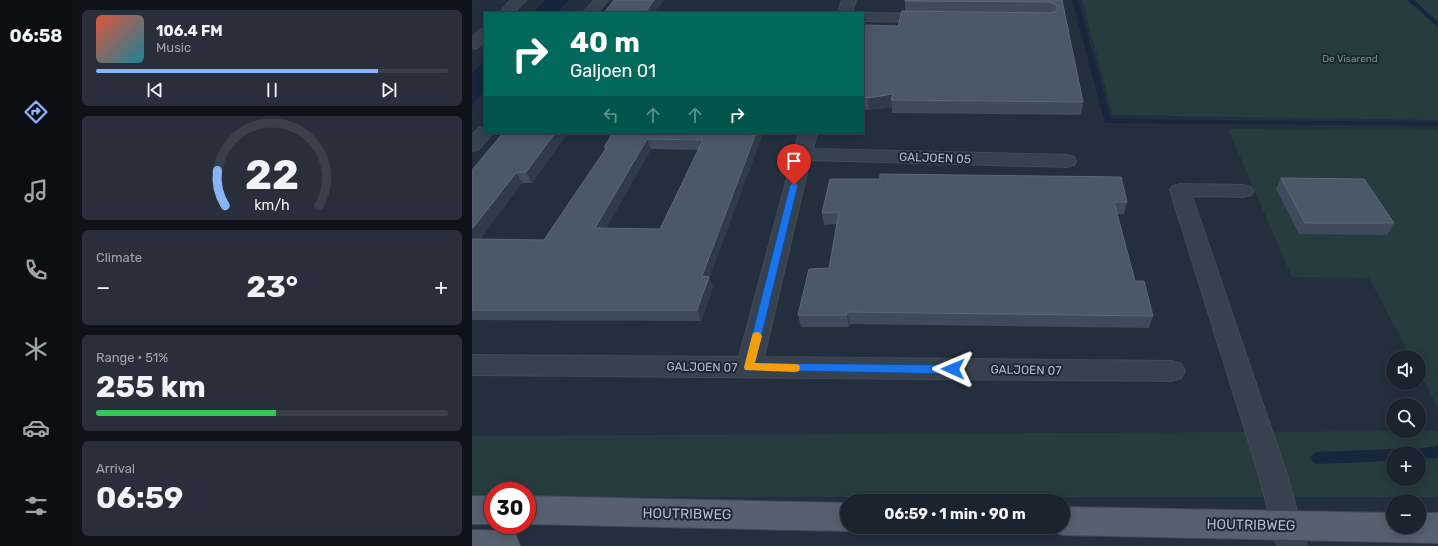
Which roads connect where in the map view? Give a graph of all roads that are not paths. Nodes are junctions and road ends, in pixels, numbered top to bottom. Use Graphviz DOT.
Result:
graph roads {
  1 [pos="519,0"];
  2 [pos="601,0"];
  3 [pos="849,0"];
  4 [pos="507,12"];
  5 [pos="591,12"];
  6 [pos="845,12"];
  7 [pos="864,17"];
  8 [pos="948,18"];
  9 [pos="484,34"];
  10 [pos="472,45"];
  11 [pos="484,133"];
  12 [pos="808,134"];
  13 [pos="472,146"];
  14 [pos="802,154"];
  15 [pos="1067,161"];
  16 [pos="1244,191"];
  17 [pos="472,365"];
  18 [pos="749,367"];
  19 [pos="1172,371"];
  20 [pos="472,510"];
  21 [pos="484,510"];
  22 [pos="536,510"];
  23 [pos="840,517"];
  24 [pos="1070,521"];
  25 [pos="1438,528"];
  26 [pos="1289,536"];
  27 [pos="472,545"];
  28 [pos="506,546"];
  1 -- 4 [label="street"];
  2 -- 5 [label="street"];
  3 -- 6 [label="street"];
  7 -- 8 [label="street"];
  9 -- 10 [label="street"];
  11 -- 13 [label="street"];
  12 -- 14 [label="street"];
  14 -- 15 [label="street, GALJOEN 05"];
  14 -- 18 [label="street"];
  16 -- 26 [label="street"];
  17 -- 18 [label="street, GALJOEN 07"];
  18 -- 19 [label="street, GALJOEN 07"];
  20 -- 21 [label="main road"];
  22 -- 23 [label="main road, HOUTRIBWEG"];
  24 -- 26 [label="main road, HOUTRIBWEG"];
  25 -- 26 [label="main road, HOUTRIBWEG"];
  27 -- 28 [label="main road"];
}
